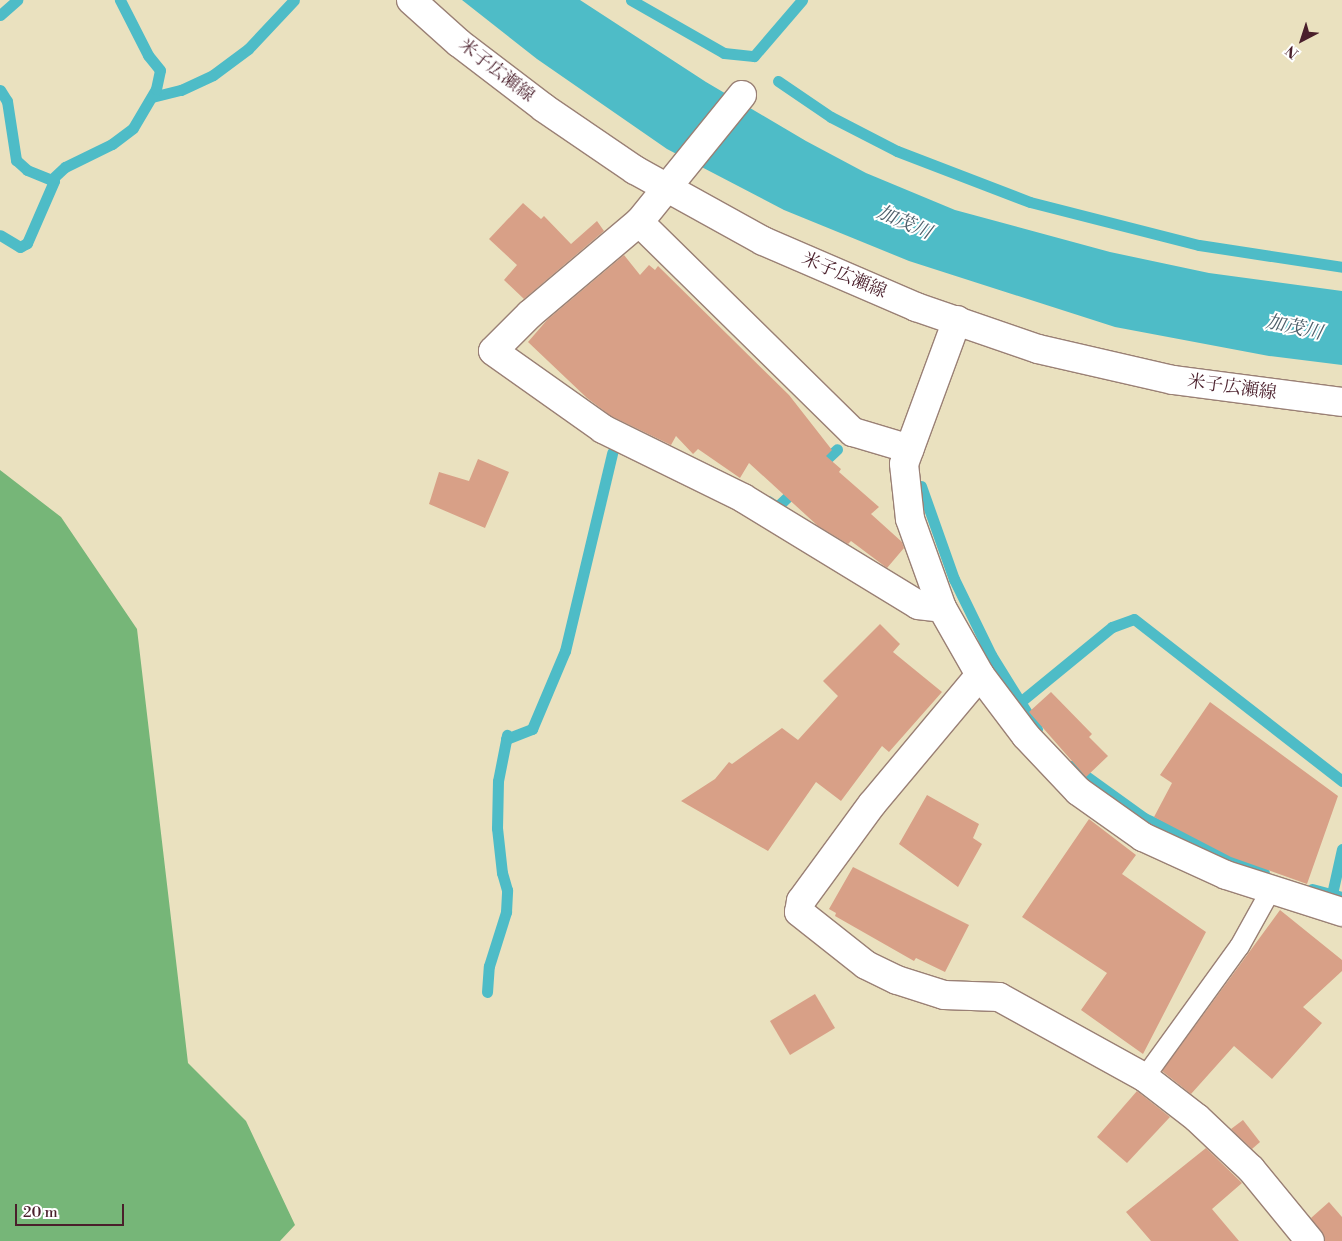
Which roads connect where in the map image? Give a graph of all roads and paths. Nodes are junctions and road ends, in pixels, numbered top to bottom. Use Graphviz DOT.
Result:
graph roads {
  1 [pos="411,0"];
  2 [pos="742,96"];
  3 [pos="674,178"];
  4 [pos="639,222"];
  5 [pos="957,320"];
  6 [pos="1342,402"];
  7 [pos="910,449"];
  8 [pos="942,608"];
  9 [pos="980,675"];
  10 [pos="1270,890"];
  11 [pos="1342,912"];
  12 [pos="1144,1077"];
  13 [pos="1310,1241"];
  1 -- 3 [label="street, 米子広瀬線"];
  2 -- 3 [label="street"];
  3 -- 4 [label="street"];
  3 -- 5 [label="street, 米子広瀬線"];
  4 -- 7 [label="street"];
  4 -- 8 [label="street"];
  5 -- 6 [label="street, 米子広瀬線"];
  5 -- 7 [label="street"];
  7 -- 8 [label="street"];
  8 -- 9 [label="street"];
  9 -- 10 [label="street"];
  9 -- 12 [label="street"];
  10 -- 11 [label="street"];
  10 -- 12 [label="lane"];
  12 -- 13 [label="street"];
}
